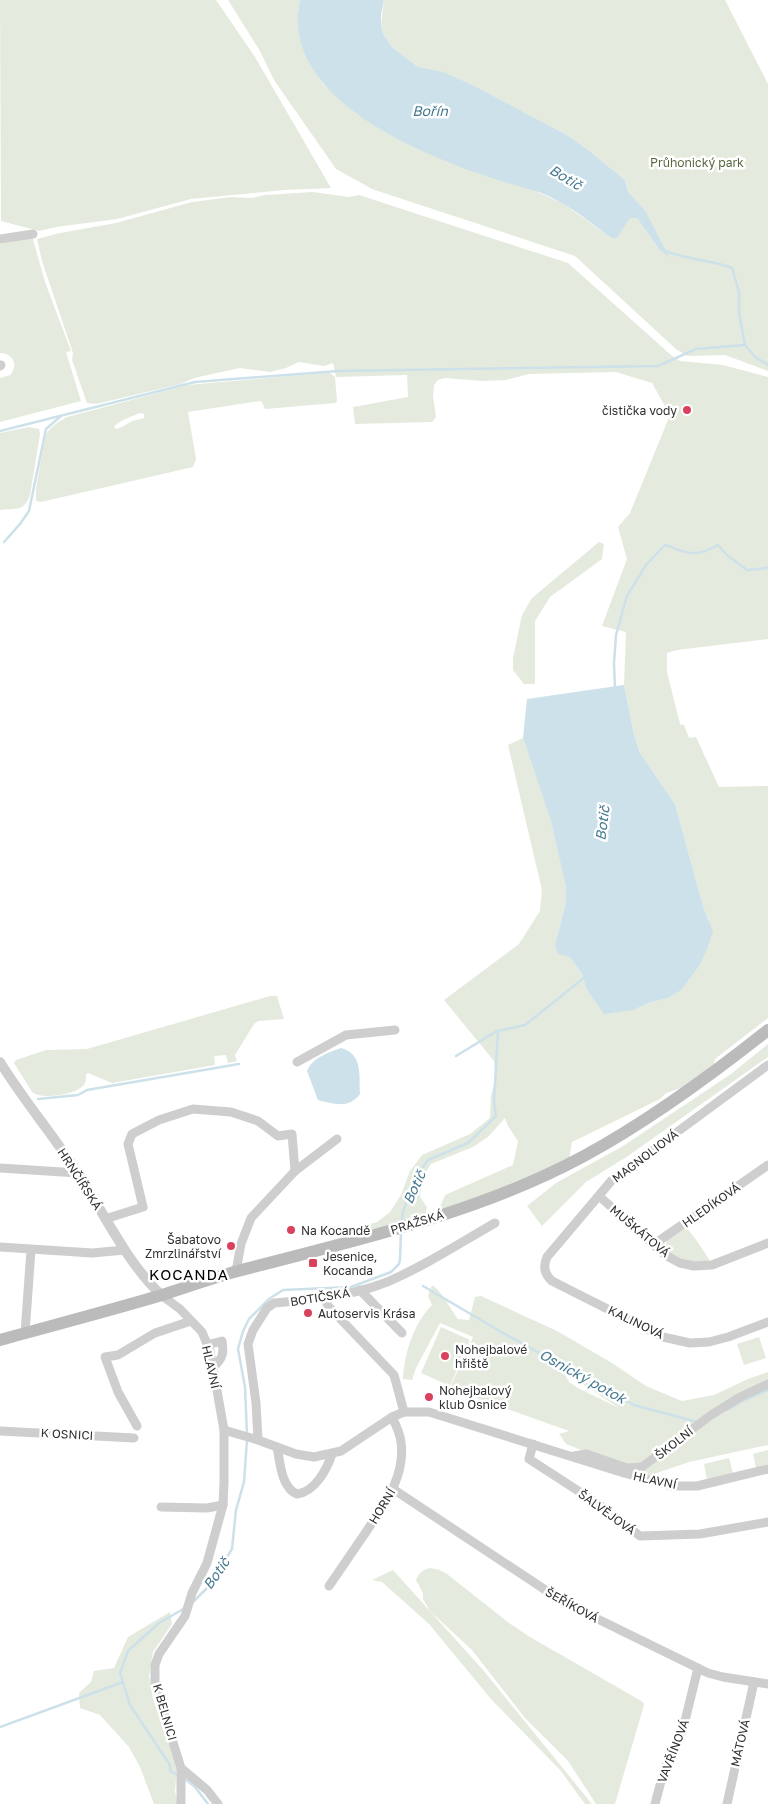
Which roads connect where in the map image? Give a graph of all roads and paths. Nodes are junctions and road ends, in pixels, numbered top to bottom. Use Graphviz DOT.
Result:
graph roads {
  1 [pos="33,234"];
  2 [pos="0,239"];
  3 [pos="395,1030"];
  4 [pos="768,1030"];
  5 [pos="0,1062"];
  6 [pos="297,1062"];
  7 [pos="767,1068"];
  8 [pos="338,1139"];
  9 [pos="768,1165"];
  10 [pos="0,1168"];
  11 [pos="294,1171"];
  12 [pos="78,1174"];
  13 [pos="599,1196"];
  14 [pos="105,1219"];
  15 [pos="495,1223"];
  16 [pos="768,1243"];
  17 [pos="653,1245"];
  18 [pos="0,1248"];
  19 [pos="31,1250"];
  20 [pos="125,1250"];
  21 [pos="544,1268"];
  22 [pos="236,1271"];
  23 [pos="360,1290"];
  24 [pos="161,1295"];
  25 [pos="324,1297"];
  26 [pos="191,1321"];
  27 [pos="768,1322"];
  28 [pos="25,1333"];
  29 [pos="402,1333"];
  30 [pos="0,1340"];
  31 [pos="207,1344"];
  32 [pos="213,1367"];
  33 [pos="768,1384"];
  34 [pos="404,1412"];
  35 [pos="392,1416"];
  36 [pos="137,1426"];
  37 [pos="224,1430"];
  38 [pos="0,1431"];
  39 [pos="134,1438"];
  40 [pos="255,1439"];
  41 [pos="532,1444"];
  42 [pos="277,1447"];
  43 [pos="332,1454"];
  44 [pos="572,1456"];
  45 [pos="768,1469"];
  46 [pos="393,1489"];
  47 [pos="223,1505"];
  48 [pos="161,1507"];
  49 [pos="768,1522"];
  50 [pos="329,1586"];
  51 [pos="698,1668"];
  52 [pos="754,1682"];
  53 [pos="768,1684"];
  54 [pos="181,1773"];
  55 [pos="181,1804"];
  56 [pos="218,1804"];
  57 [pos="655,1804"];
  58 [pos="727,1804"];
  1 -- 2 [label="street"];
  3 -- 6 [label="street"];
  4 -- 22 [label="main road, PRAŽSKÁ"];
  5 -- 12 [label="street, HRNČÍŘSKÁ"];
  7 -- 13 [label="street, MAGNOLIOVÁ"];
  8 -- 11 [label="street"];
  9 -- 17 [label="street, HLEDÍKOVÁ"];
  10 -- 12 [label="street"];
  11 -- 14 [label="street"];
  11 -- 22 [label="street"];
  12 -- 14 [label="street, HRNČÍŘSKÁ"];
  13 -- 17 [label="street, MUŠKÁTOVÁ"];
  13 -- 21 [label="street, MAGNOLIOVÁ"];
  14 -- 20 [label="street, HRNČÍŘSKÁ"];
  15 -- 23 [label="street, BOTIČSKÁ"];
  16 -- 17 [label="street, MUŠKÁTOVÁ"];
  18 -- 19 [label="street"];
  19 -- 20 [label="street"];
  19 -- 28 [label="street"];
  20 -- 24 [label="street, HRNČÍŘSKÁ"];
  21 -- 27 [label="street, KALINOVÁ"];
  22 -- 24 [label="main road, PRAŽSKÁ"];
  23 -- 25 [label="street, BOTIČSKÁ"];
  23 -- 29 [label="street"];
  24 -- 26 [label="street, HLAVNÍ"];
  24 -- 28 [label="main road, PRAŽSKÁ"];
  25 -- 34 [label="street"];
  25 -- 40 [label="street, BOTIČSKÁ"];
  26 -- 31 [label="street, HLAVNÍ"];
  26 -- 36 [label="street"];
  28 -- 30 [label="main road, PRAŽSKÁ"];
  31 -- 32 [label="street, HLAVNÍ"];
  31 -- 32 [label="street"];
  32 -- 37 [label="street, HLAVNÍ"];
  33 -- 44 [label="street, ŠKOLNÍ"];
  34 -- 35 [label="street"];
  34 -- 41 [label="street"];
  35 -- 43 [label="street"];
  35 -- 46 [label="street, HORNÍ"];
  37 -- 40 [label="street"];
  37 -- 47 [label="street, K BELNICI"];
  38 -- 39 [label="street, K OSNICI"];
  40 -- 42 [label="street"];
  41 -- 44 [label="street"];
  41 -- 49 [label="street, ŠALVĚJOVÁ"];
  42 -- 43 [label="street"];
  42 -- 43 [label="street"];
  44 -- 45 [label="street, HLAVNÍ"];
  46 -- 50 [label="street, HORNÍ"];
  46 -- 51 [label="street, ŠEŘÍKOVÁ"];
  47 -- 48 [label="street"];
  47 -- 54 [label="street, K BELNICI"];
  51 -- 52 [label="street, ŠEŘÍKOVÁ"];
  51 -- 57 [label="street, VAVŘÍNOVÁ"];
  52 -- 53 [label="street, ŠEŘÍKOVÁ"];
  52 -- 58 [label="street, MÁTOVÁ"];
  54 -- 55 [label="street, K BELNICI"];
  54 -- 56 [label="street"];
}
